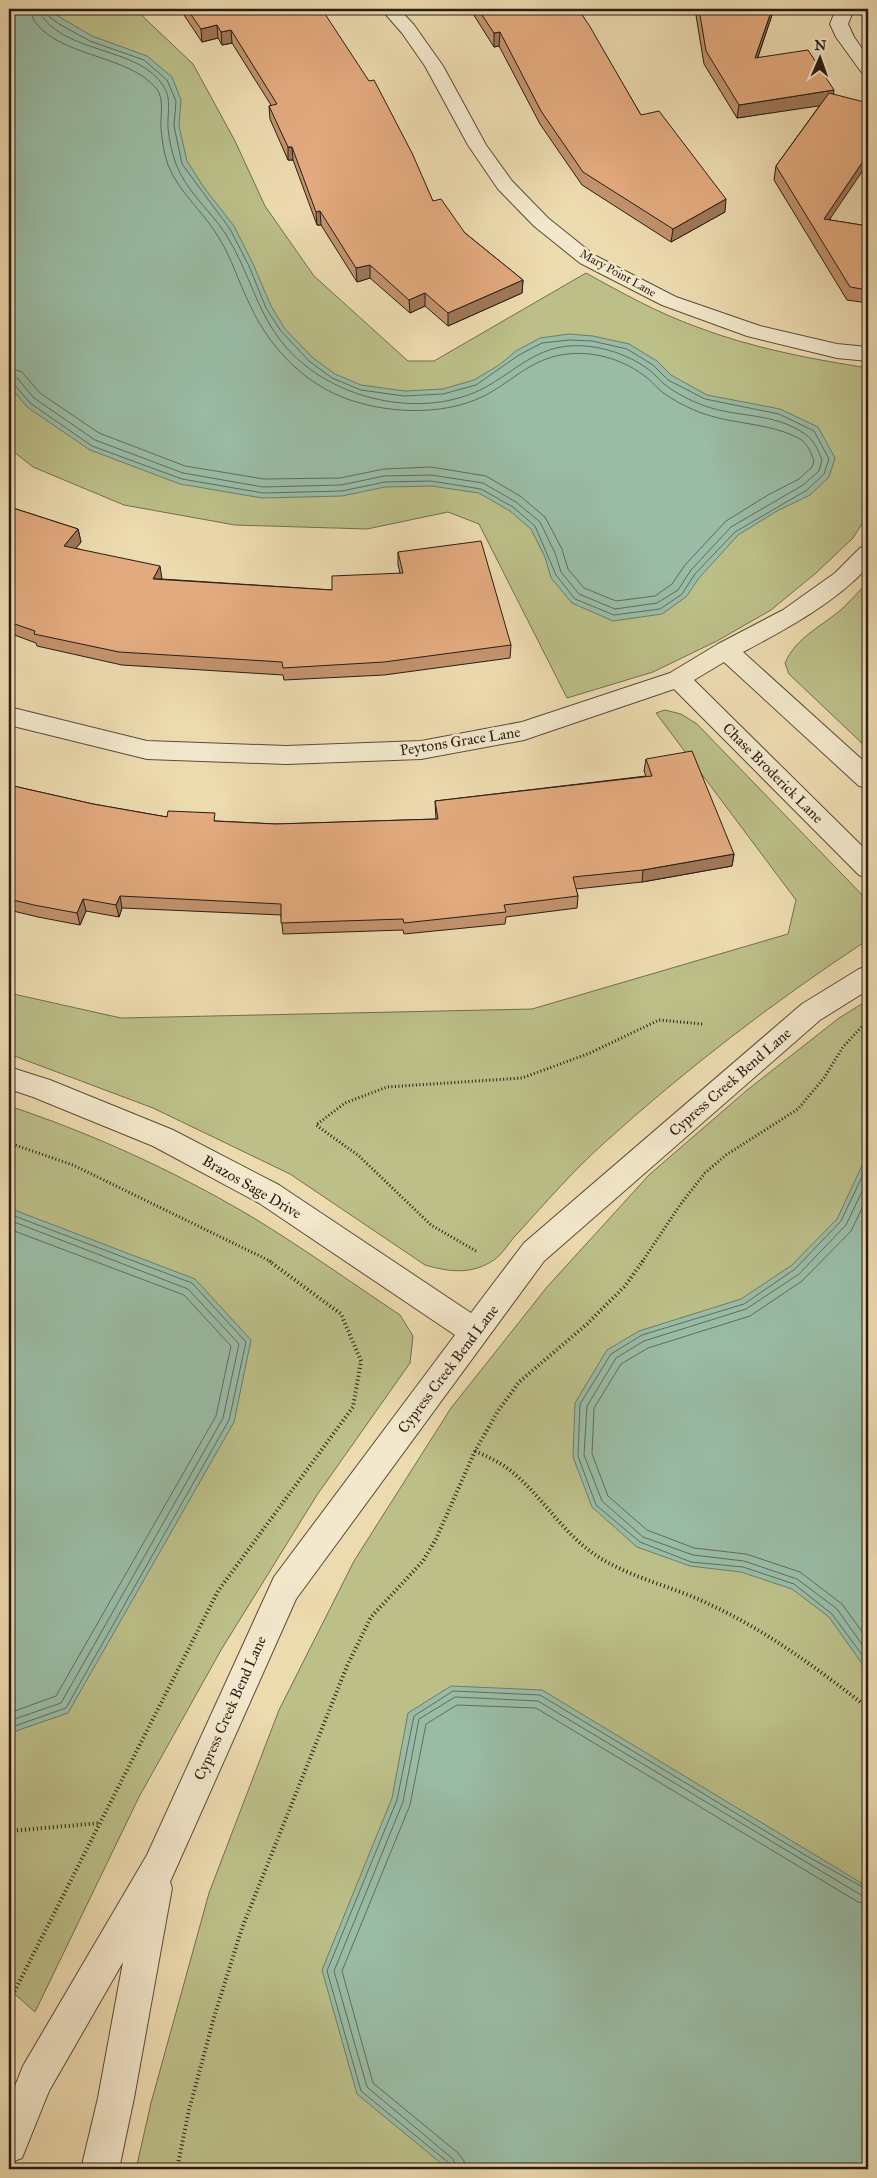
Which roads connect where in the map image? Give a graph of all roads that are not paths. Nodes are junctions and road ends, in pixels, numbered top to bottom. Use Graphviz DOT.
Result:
graph roads {
  1 [pos="390,9"];
  2 [pos="845,9"];
  3 [pos="868,68"];
  4 [pos="868,354"];
  5 [pos="868,553"];
  6 [pos="726,650"];
  7 [pos="678,679"];
  8 [pos="9,716"];
  9 [pos="868,779"];
  10 [pos="868,868"];
  11 [pos="868,976"];
  12 [pos="9,1078"];
  13 [pos="475,1332"];
  14 [pos="159,1867"];
  15 [pos="9,2145"];
  16 [pos="100,2169"];
  1 -- 4 [label="street, Mary Point Lane"];
  2 -- 3 [label="street"];
  5 -- 6 [label="street, Peytons Grace Lane"];
  6 -- 7 [label="street, Peytons Grace Lane"];
  6 -- 9 [label="street"];
  7 -- 8 [label="street, Peytons Grace Lane"];
  7 -- 10 [label="street, Chase Broderick Lane"];
  11 -- 13 [label="street, Cypress Creek Bend Lane"];
  12 -- 13 [label="street, Brazos Sage Drive"];
  13 -- 14 [label="street, Cypress Creek Bend Lane"];
  14 -- 15 [label="street, Cypress Creek Bend Lane"];
  14 -- 16 [label="street, Cypress Creek Bend Lane"];
}
